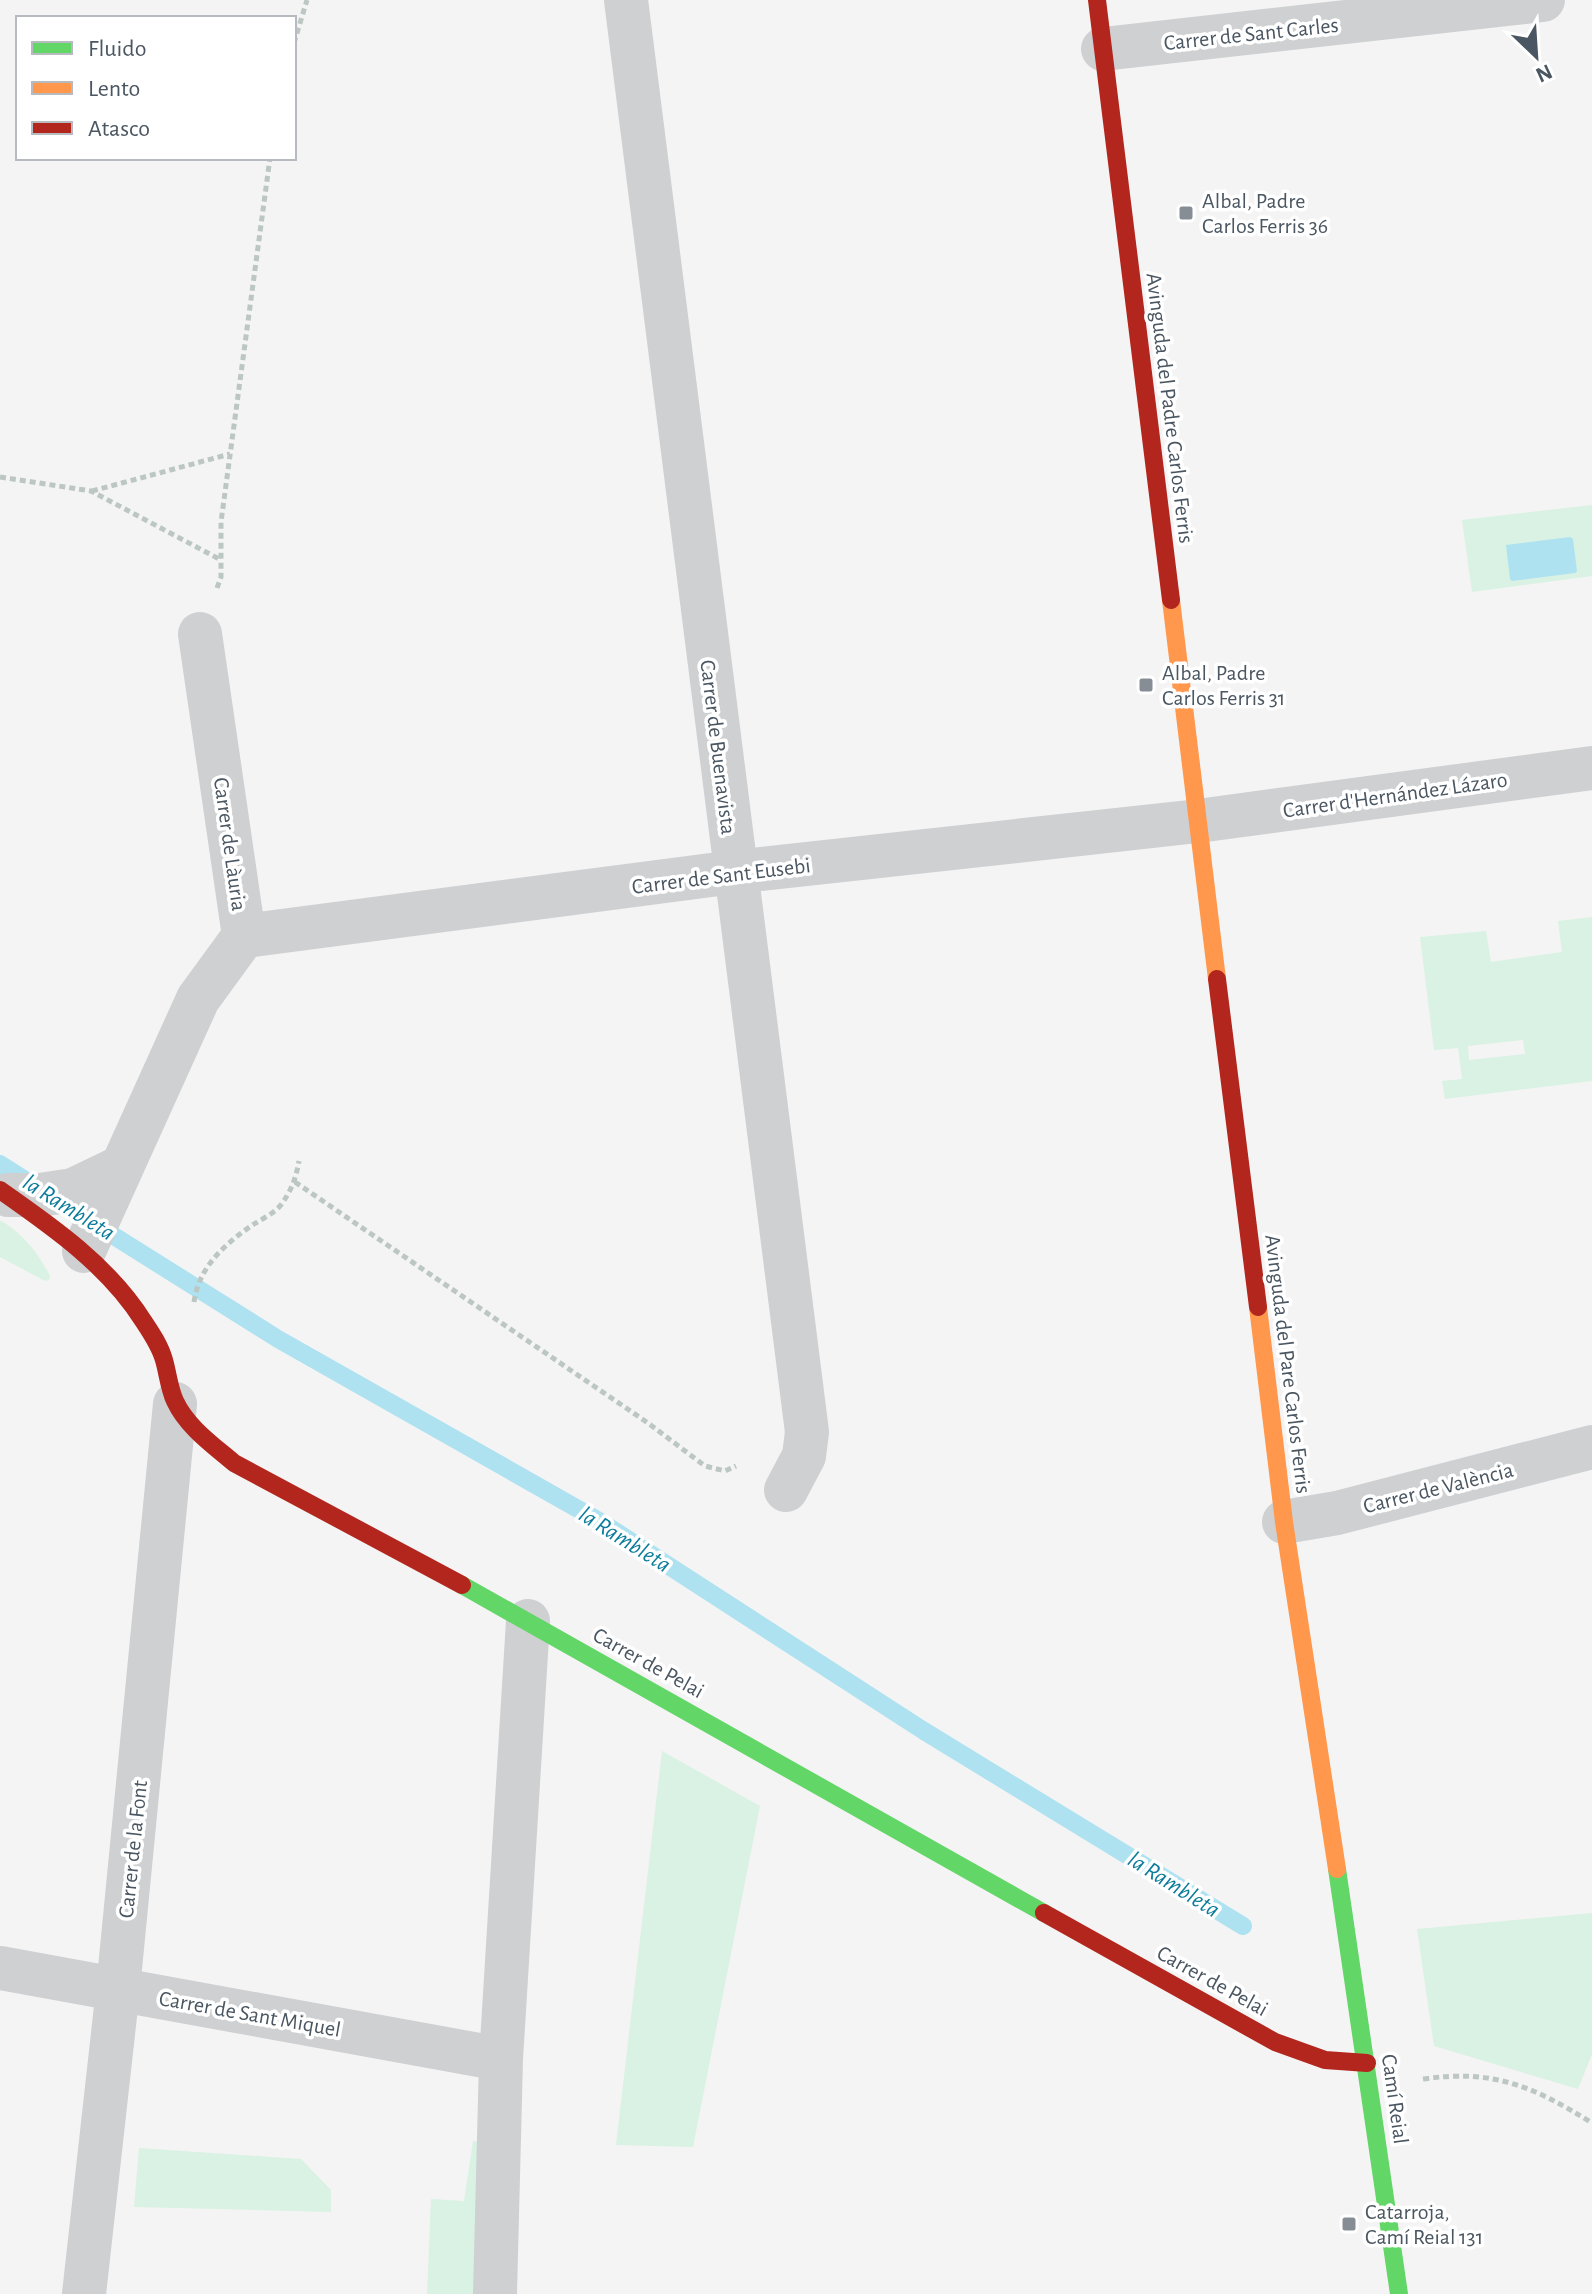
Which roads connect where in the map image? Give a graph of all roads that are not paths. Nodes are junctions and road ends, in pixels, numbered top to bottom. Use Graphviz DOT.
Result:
graph roads {
  1 [pos="626,0"];
  2 [pos="1097,0"];
  3 [pos="1543,0"];
  4 [pos="1103,49"];
  5 [pos="200,634"];
  6 [pos="1592,768"];
  7 [pos="1198,821"];
  8 [pos="734,872"];
  9 [pos="244,936"];
  10 [pos="121,1167"];
  11 [pos="4,1192"];
  12 [pos="84,1251"];
  13 [pos="175,1404"];
  14 [pos="1592,1447"];
  15 [pos="786,1490"];
  16 [pos="1284,1522"];
  17 [pos="528,1621"];
  18 [pos="1343,1912"];
  19 [pos="0,1968"];
  20 [pos="118,1989"];
  21 [pos="501,2059"];
  22 [pos="1367,2063"];
  23 [pos="84,2294"];
  24 [pos="495,2294"];
  25 [pos="1399,2294"];
  1 -- 8 [label="street, Carrer de Buenavista"];
  2 -- 4 [label="street, Avinguda del Padre Carlos Ferris"];
  3 -- 4 [label="street, Carrer de Sant Carles"];
  4 -- 7 [label="street, Avinguda del Padre Carlos Ferris"];
  5 -- 9 [label="street, Carrer de Làuria"];
  6 -- 7 [label="street, Carrer d'Hernández Lázaro"];
  7 -- 8 [label="street, Carrer de Sant Eusebi"];
  7 -- 16 [label="street, Avinguda del Pare Carlos Ferris"];
  8 -- 9 [label="street, Carrer de Sant Eusebi"];
  8 -- 15 [label="street, Carrer de Buenavista"];
  9 -- 10 [label="street, Carrer de Làuria"];
  10 -- 11 [label="street"];
  10 -- 12 [label="street, Carrer de Làuria"];
  11 -- 12 [label="street, Carrer de Pelai"];
  12 -- 13 [label="street, Carrer de Pelai"];
  13 -- 17 [label="street, Carrer de Pelai"];
  13 -- 20 [label="street, Carrer de la Font"];
  14 -- 16 [label="street, Carrer de València"];
  16 -- 18 [label="street, Avinguda del Pare Carlos Ferris"];
  17 -- 21 [label="street"];
  17 -- 22 [label="street, Carrer de Pelai"];
  18 -- 22 [label="street, Camí Reial"];
  19 -- 20 [label="street, Carrer de Sant Miquel"];
  20 -- 21 [label="street, Carrer de Sant Miquel"];
  20 -- 23 [label="street, Carrer de la Font"];
  21 -- 24 [label="street"];
  22 -- 25 [label="street, Camí Reial"];
}
